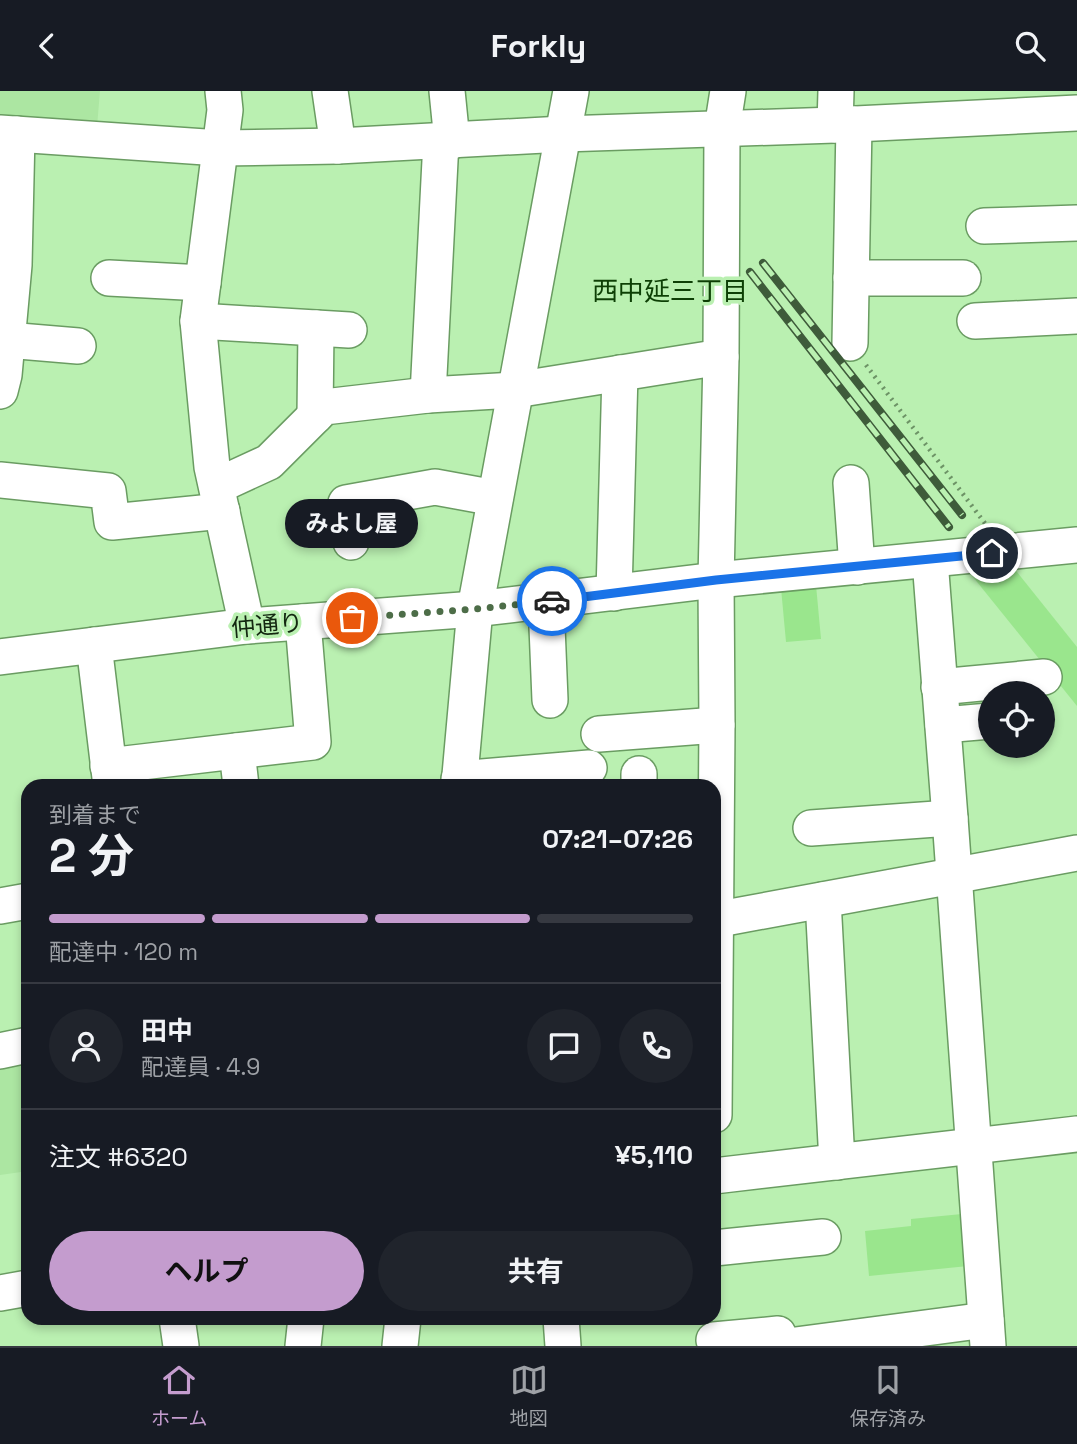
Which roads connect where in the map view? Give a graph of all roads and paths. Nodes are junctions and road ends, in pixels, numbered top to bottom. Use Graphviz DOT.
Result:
graph roads {
  1 [pos="223,91"];
  2 [pos="330,91"];
  3 [pos="447,91"];
  4 [pos="571,91"];
  5 [pos="728,91"];
  6 [pos="842,113"];
  7 [pos="1077,113"];
  8 [pos="722,129"];
  9 [pos="8,133"];
  10 [pos="563,134"];
  11 [pos="447,141"];
  12 [pos="338,146"];
  13 [pos="220,148"];
  14 [pos="1077,223"];
  15 [pos="984,226"];
  16 [pos="110,278"];
  17 [pos="851,278"];
  18 [pos="963,278"];
  19 [pos="203,283"];
  20 [pos="1077,316"];
  21 [pos="198,321"];
  22 [pos="975,321"];
  23 [pos="7,339"];
  24 [pos="850,343"];
  25 [pos="78,346"];
  26 [pos="720,357"];
  27 [pos="621,373"];
  28 [pos="1,380"];
  29 [pos="515,390"];
  30 [pos="428,395"];
  31 [pos="315,416"];
  32 [pos="0,480"];
  33 [pos="850,483"];
  34 [pos="219,498"];
  35 [pos="495,498"];
  36 [pos="351,542"];
  37 [pos="1077,545"];
  38 [pos="1006,552"];
  39 [pos="930,560"];
  40 [pos="857,567"];
  41 [pos="716,580"];
  42 [pos="614,593"];
  43 [pos="546,602"];
  44 [pos="475,609"];
  45 [pos="303,622"];
  46 [pos="247,626"];
  47 [pos="94,645"];
  48 [pos="0,657"];
  49 [pos="1044,677"];
  50 [pos="939,687"];
  51 [pos="550,700"];
  52 [pos="978,722"];
  53 [pos="717,725"];
  54 [pos="943,725"];
  55 [pos="599,734"];
  56 [pos="237,751"];
  57 [pos="589,768"];
  58 [pos="110,776"];
  59 [pos="240,779"];
  60 [pos="459,779"];
  61 [pos="487,779"];
  62 [pos="716,779"];
  63 [pos="950,818"];
  64 [pos="811,828"];
  65 [pos="1077,853"];
  66 [pos="954,875"];
  67 [pos="823,900"];
  68 [pos="21,902"];
  69 [pos="0,906"];
  70 [pos="721,919"];
  71 [pos="21,1046"];
  72 [pos="0,1051"];
  73 [pos="1077,1134"];
  74 [pos="974,1147"];
  75 [pos="837,1162"];
  76 [pos="721,1175"];
  77 [pos="823,1237"];
  78 [pos="721,1247"];
  79 [pos="21,1289"];
  80 [pos="0,1293"];
  81 [pos="178,1325"];
  82 [pos="305,1325"];
  83 [pos="402,1325"];
  84 [pos="562,1325"];
  85 [pos="987,1333"];
  86 [pos="714,1334"];
  87 [pos="181,1346"];
  88 [pos="303,1346"];
  89 [pos="400,1346"];
  90 [pos="563,1346"];
  91 [pos="781,1346"];
  92 [pos="788,1346"];
  1 -- 13 [label="street"];
  2 -- 12 [label="street"];
  3 -- 11 [label="street"];
  4 -- 10 [label="street"];
  5 -- 8 [label="street"];
  6 -- 7 [label="street"];
  6 -- 8 [label="street"];
  6 -- 17 [label="street"];
  8 -- 10 [label="street"];
  8 -- 26 [label="street"];
  9 -- 13 [label="street"];
  9 -- 23 [label="street"];
  10 -- 11 [label="street"];
  10 -- 29 [label="street"];
  11 -- 12 [label="street"];
  11 -- 30 [label="street"];
  12 -- 13 [label="street"];
  13 -- 19 [label="street"];
  14 -- 15 [label="street"];
  16 -- 19 [label="street"];
  17 -- 18 [label="street"];
  17 -- 24 [label="street"];
  19 -- 21 [label="street"];
  20 -- 22 [label="street"];
  21 -- 31 [label="street"];
  21 -- 34 [label="street"];
  23 -- 25 [label="street"];
  23 -- 28 [label="street"];
  24 -- 38 [label="path"];
  26 -- 27 [label="street"];
  26 -- 41 [label="street"];
  27 -- 29 [label="street"];
  27 -- 42 [label="street"];
  29 -- 30 [label="street"];
  29 -- 35 [label="street"];
  30 -- 31 [label="street"];
  31 -- 34 [label="street"];
  32 -- 34 [label="street"];
  33 -- 40 [label="street"];
  34 -- 46 [label="street"];
  35 -- 36 [label="street"];
  35 -- 44 [label="street"];
  37 -- 38 [label="street, 仲通り"];
  38 -- 39 [label="street, 仲通り"];
  39 -- 40 [label="street, 仲通り"];
  39 -- 50 [label="street"];
  40 -- 41 [label="street, 仲通り"];
  41 -- 42 [label="street, 仲通り"];
  41 -- 53 [label="street"];
  42 -- 43 [label="street, 仲通り"];
  43 -- 44 [label="street, 仲通り"];
  43 -- 51 [label="street"];
  44 -- 45 [label="street, 仲通り"];
  44 -- 60 [label="street"];
  45 -- 46 [label="street, 仲通り"];
  45 -- 56 [label="street"];
  46 -- 47 [label="street, 仲通り"];
  47 -- 48 [label="street, 仲通り"];
  47 -- 58 [label="street"];
  49 -- 50 [label="street"];
  50 -- 54 [label="street"];
  52 -- 54 [label="street"];
  53 -- 55 [label="street"];
  53 -- 62 [label="street"];
  54 -- 63 [label="street"];
  56 -- 58 [label="street"];
  56 -- 59 [label="street"];
  57 -- 61 [label="street"];
  63 -- 64 [label="street"];
  63 -- 66 [label="street"];
  65 -- 66 [label="street"];
  66 -- 67 [label="street"];
  66 -- 74 [label="street"];
  67 -- 70 [label="street"];
  67 -- 75 [label="street"];
  68 -- 69 [label="street"];
  71 -- 72 [label="street"];
  73 -- 74 [label="street"];
  74 -- 75 [label="street"];
  74 -- 85 [label="street"];
  75 -- 76 [label="street"];
  77 -- 78 [label="street"];
  79 -- 80 [label="street"];
  81 -- 87 [label="street"];
  82 -- 88 [label="street"];
  83 -- 89 [label="street"];
  84 -- 90 [label="street"];
  85 -- 92 [label="street"];
  86 -- 91 [label="street"];
}
